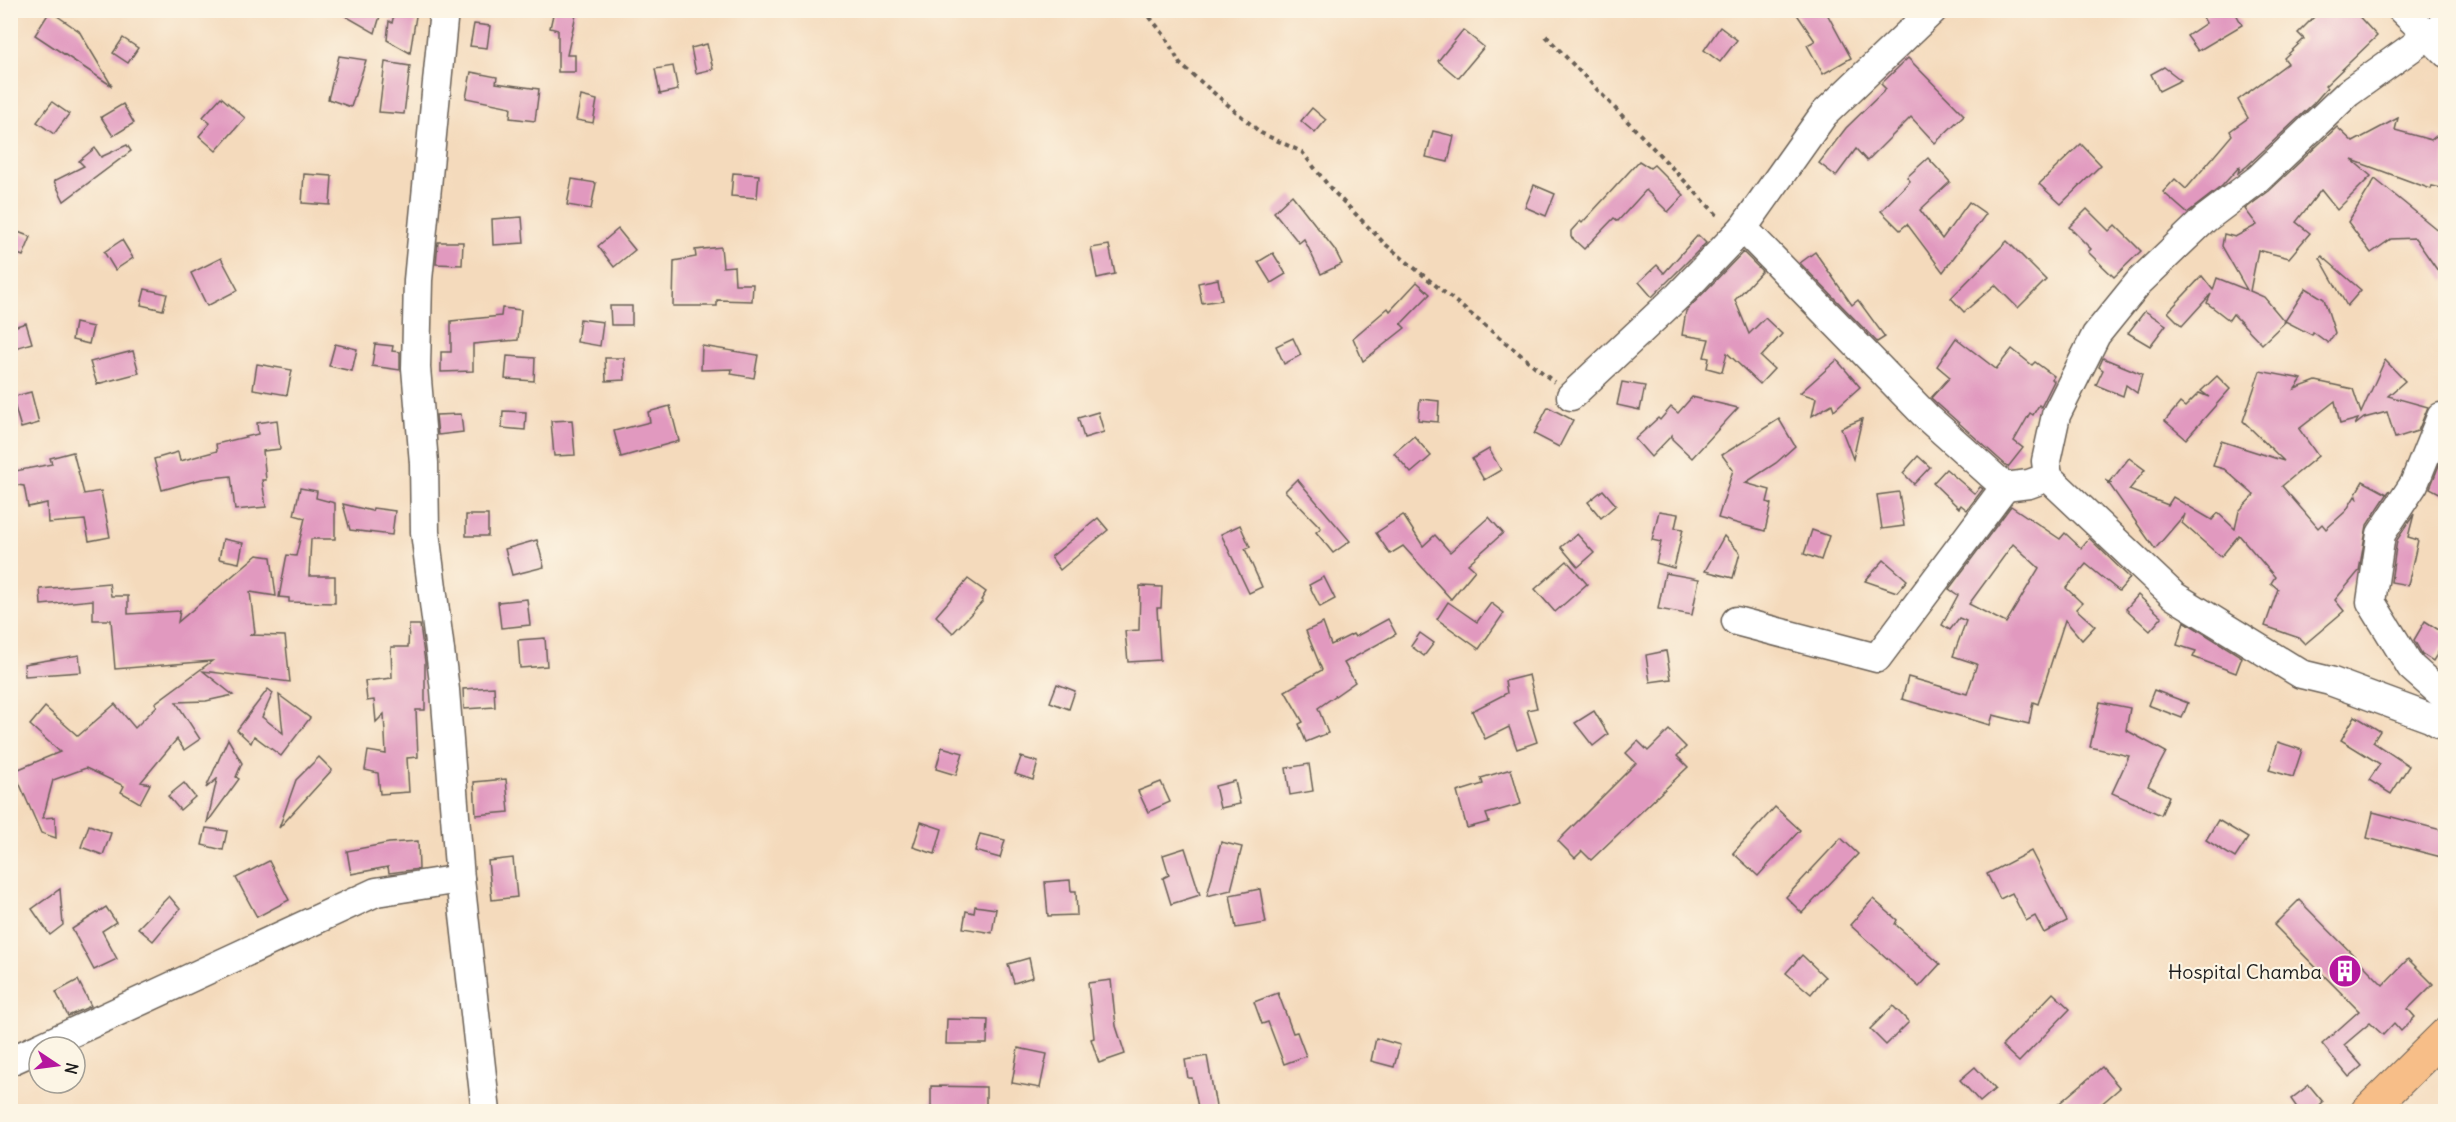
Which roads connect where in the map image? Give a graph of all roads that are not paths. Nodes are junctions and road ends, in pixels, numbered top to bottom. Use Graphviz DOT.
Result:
graph roads {
  1 [pos="444,10"];
  2 [pos="1933,10"];
  3 [pos="2402,10"];
  4 [pos="2440,37"];
  5 [pos="1743,228"];
  6 [pos="1571,396"];
  7 [pos="2441,417"];
  8 [pos="2048,477"];
  9 [pos="2005,487"];
  10 [pos="1736,621"];
  11 [pos="2445,698"];
  12 [pos="2445,727"];
  13 [pos="460,879"];
  14 [pos="2445,1034"];
  15 [pos="68,1035"];
  16 [pos="27,1054"];
  17 [pos="10,1061"];
  18 [pos="486,1112"];
  19 [pos="2367,1112"];
  1 -- 13 [label="street"];
  2 -- 5 [label="street"];
  3 -- 4 [label="street"];
  4 -- 8 [label="street"];
  5 -- 6 [label="street"];
  5 -- 9 [label="street"];
  7 -- 11 [label="street"];
  8 -- 9 [label="street"];
  8 -- 12 [label="street"];
  9 -- 10 [label="street"];
  13 -- 15 [label="street"];
  13 -- 18 [label="street"];
  14 -- 19 [label="main road"];
  16 -- 17 [label="street"];
}
